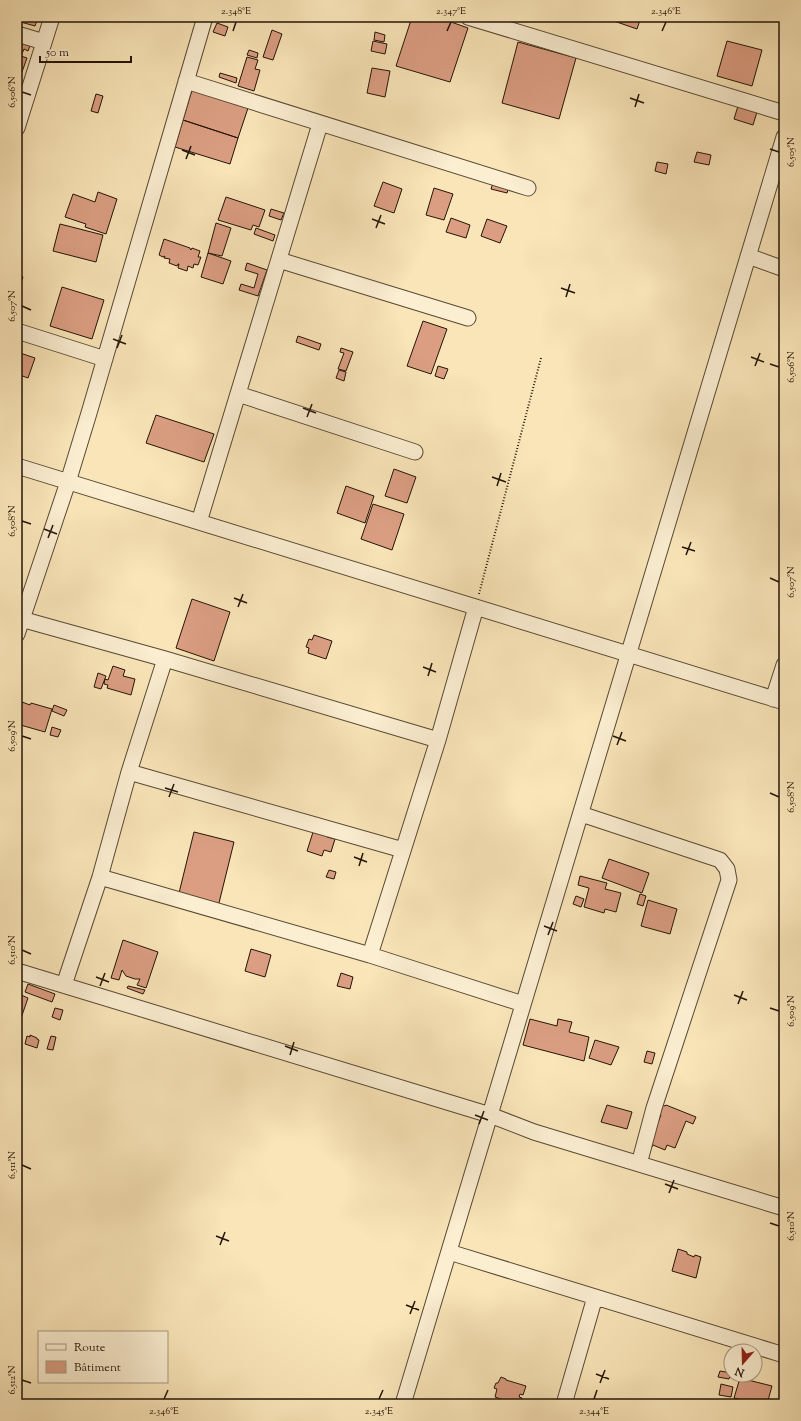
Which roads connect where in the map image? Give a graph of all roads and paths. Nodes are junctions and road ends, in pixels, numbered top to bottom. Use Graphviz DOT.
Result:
graph roads {
  1 [pos="52,17"];
  2 [pos="204,17"];
  3 [pos="468,17"];
  4 [pos="17,34"];
  5 [pos="44,42"];
  6 [pos="186,81"];
  7 [pos="784,113"];
  8 [pos="320,124"];
  9 [pos="17,128"];
  10 [pos="784,136"];
  11 [pos="528,188"];
  12 [pos="748,256"];
  13 [pos="279,260"];
  14 [pos="784,269"];
  15 [pos="468,318"];
  16 [pos="17,331"];
  17 [pos="541,358"];
  18 [pos="105,359"];
  19 [pos="238,394"];
  20 [pos="415,452"];
  21 [pos="17,466"];
  22 [pos="68,482"];
  23 [pos="199,522"];
  24 [pos="476,607"];
  25 [pos="22,619"];
  26 [pos="17,634"];
  27 [pos="629,654"];
  28 [pos="165,659"];
  29 [pos="784,665"];
  30 [pos="779,700"];
  31 [pos="438,740"];
  32 [pos="129,772"];
  33 [pos="581,814"];
  34 [pos="403,850"];
  35 [pos="100,877"];
  36 [pos="370,955"];
  37 [pos="17,971"];
  38 [pos="64,985"];
  39 [pos="524,1004"];
  40 [pos="490,1115"];
  41 [pos="640,1164"];
  42 [pos="784,1208"];
  43 [pos="449,1252"];
  44 [pos="595,1297"];
  45 [pos="784,1355"];
  46 [pos="403,1404"];
  47 [pos="564,1404"];
  1 -- 5 [label="street"];
  2 -- 6 [label="street"];
  3 -- 7 [label="street"];
  4 -- 5 [label="street"];
  5 -- 9 [label="street"];
  6 -- 8 [label="street"];
  6 -- 18 [label="street"];
  8 -- 11 [label="street"];
  8 -- 13 [label="street"];
  10 -- 12 [label="street"];
  12 -- 14 [label="street"];
  12 -- 27 [label="street"];
  13 -- 15 [label="street"];
  13 -- 19 [label="street"];
  16 -- 18 [label="street"];
  17 -- 24 [label="path"];
  18 -- 22 [label="street"];
  19 -- 20 [label="street"];
  19 -- 23 [label="street"];
  21 -- 22 [label="street"];
  22 -- 23 [label="street"];
  22 -- 25 [label="street"];
  23 -- 24 [label="street"];
  24 -- 27 [label="street"];
  24 -- 31 [label="street"];
  25 -- 26 [label="street"];
  25 -- 28 [label="street"];
  27 -- 30 [label="street"];
  27 -- 33 [label="street"];
  28 -- 31 [label="street"];
  28 -- 32 [label="street"];
  29 -- 30 [label="street"];
  31 -- 34 [label="street"];
  32 -- 34 [label="street"];
  32 -- 35 [label="street"];
  33 -- 39 [label="street"];
  33 -- 41 [label="street"];
  34 -- 36 [label="street"];
  35 -- 36 [label="street"];
  35 -- 38 [label="street"];
  36 -- 39 [label="street"];
  37 -- 38 [label="street"];
  38 -- 40 [label="street"];
  39 -- 40 [label="street"];
  40 -- 41 [label="street"];
  40 -- 43 [label="street"];
  41 -- 42 [label="street"];
  43 -- 44 [label="street"];
  43 -- 46 [label="street"];
  44 -- 45 [label="street"];
  44 -- 47 [label="street"];
}
